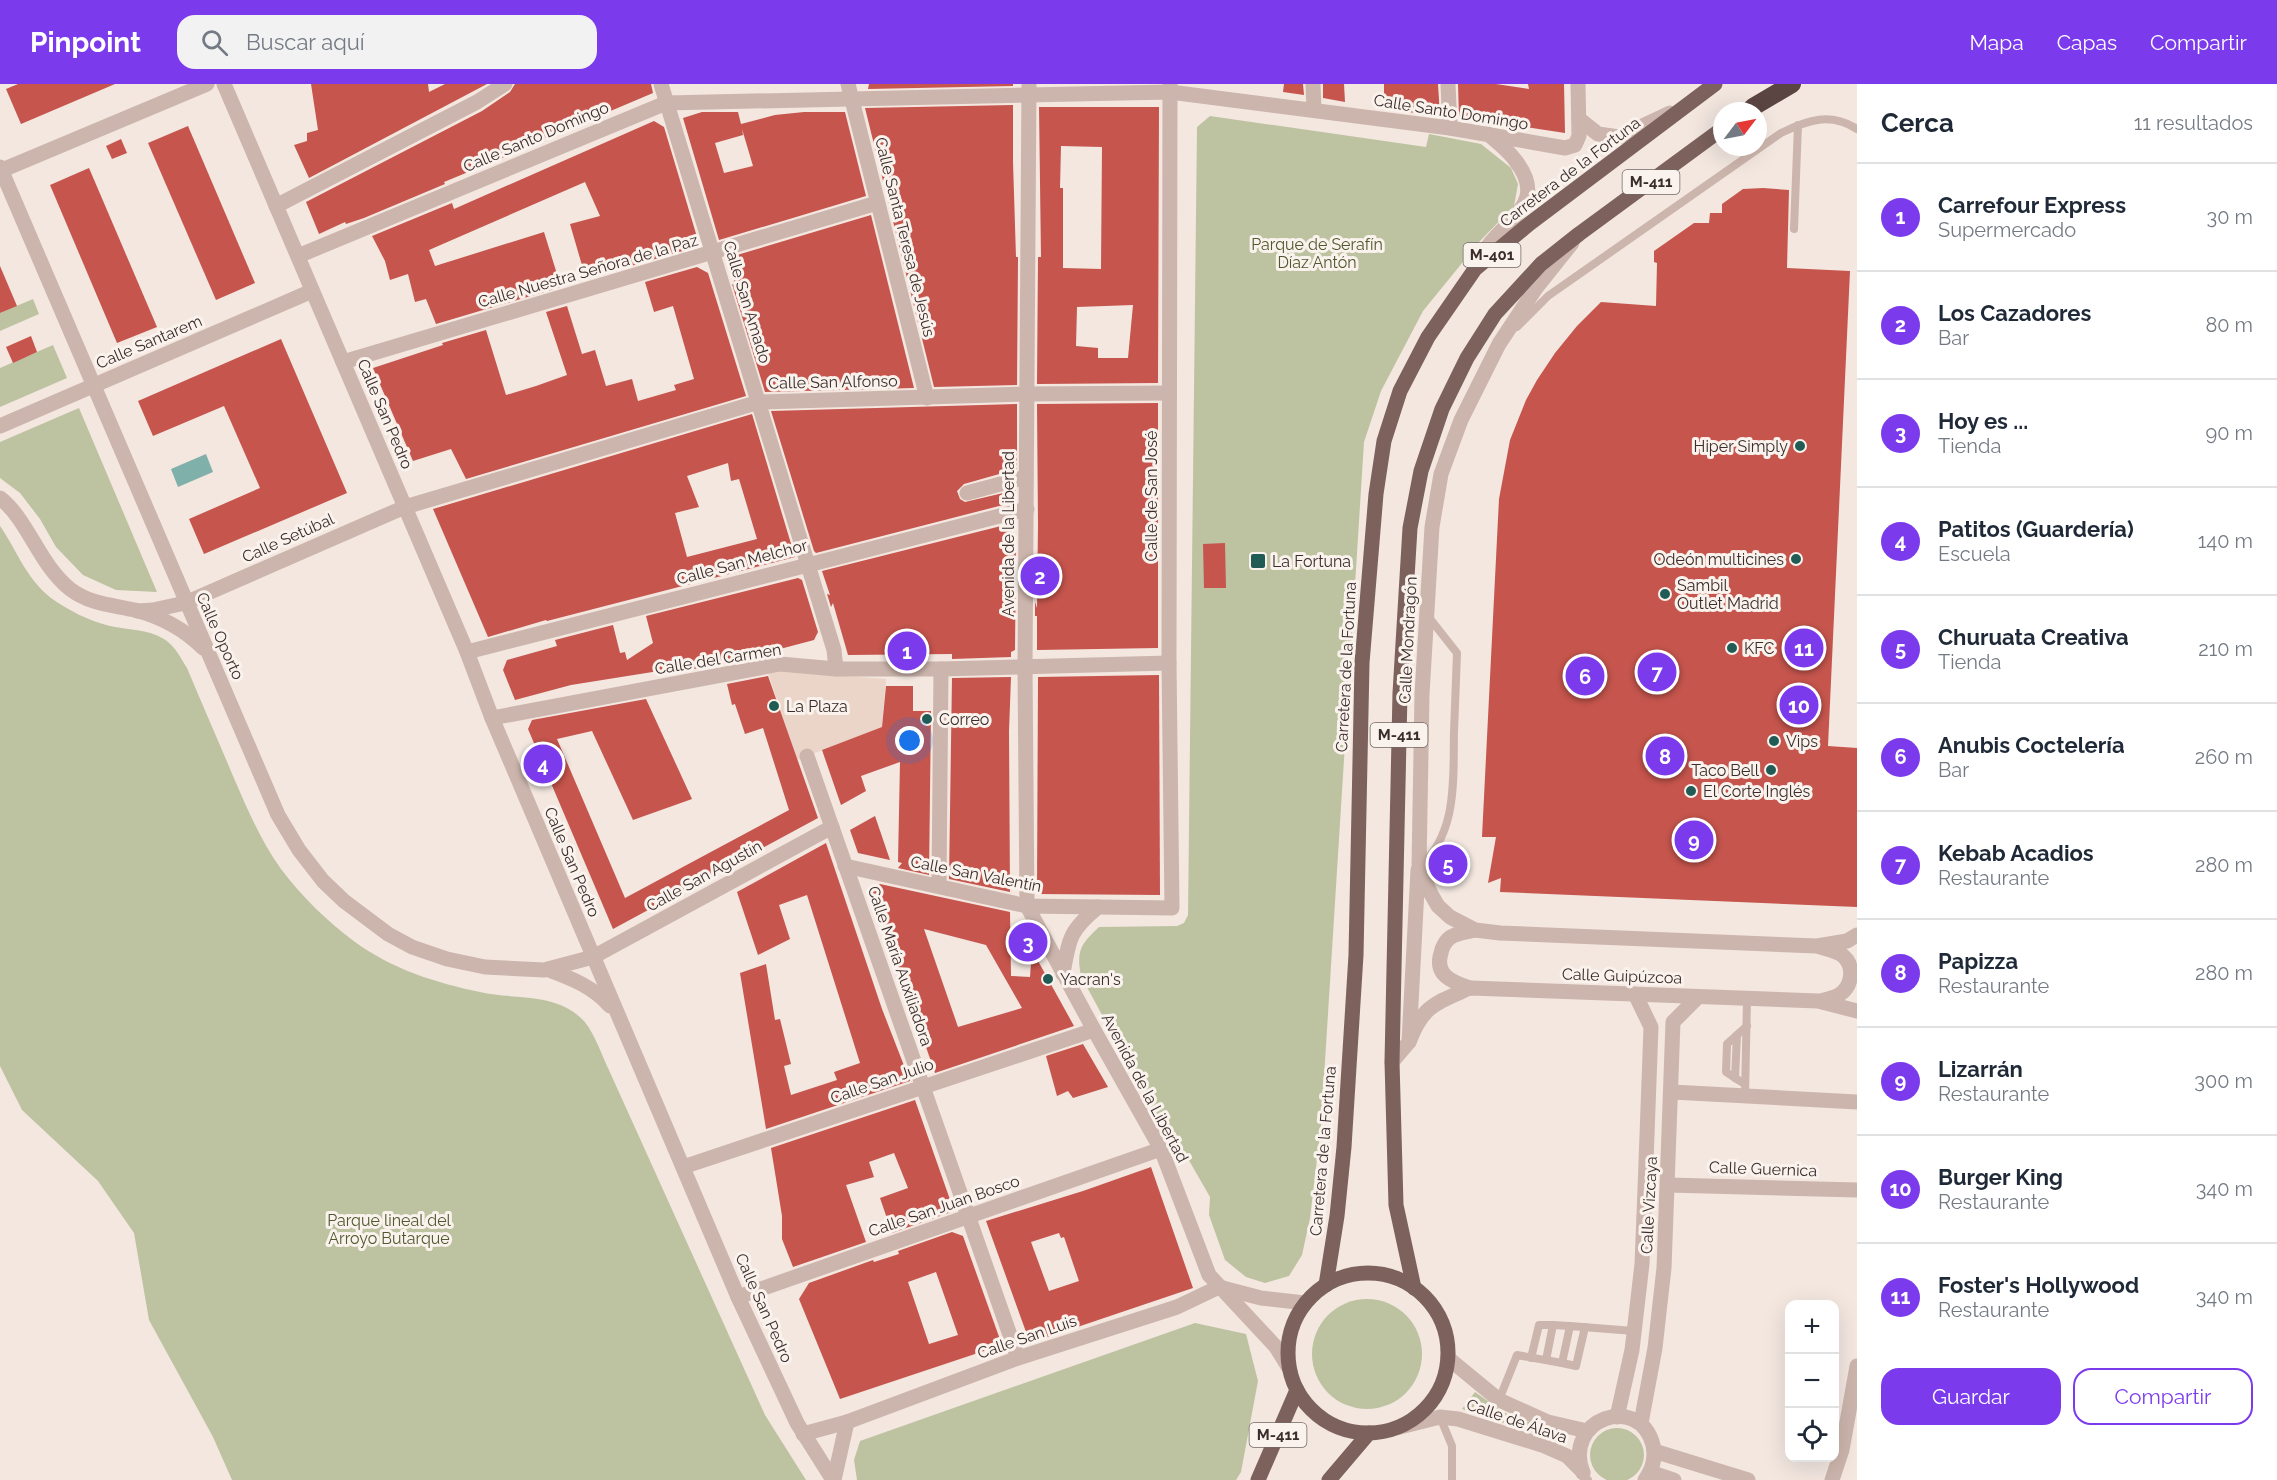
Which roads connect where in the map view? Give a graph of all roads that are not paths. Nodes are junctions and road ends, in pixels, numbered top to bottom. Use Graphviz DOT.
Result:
graph roads {
  1 [pos="207,84"];
  2 [pos="224,84"];
  3 [pos="505,84"];
  4 [pos="661,84"];
  5 [pos="848,84"];
  6 [pos="1313,84"];
  7 [pos="1448,84"];
  8 [pos="1578,84"];
  9 [pos="1715,84"];
  10 [pos="1779,84"];
  11 [pos="1792,84"];
  12 [pos="1170,88"];
  13 [pos="1029,90"];
  14 [pos="852,100"];
  15 [pos="666,102"];
  16 [pos="1692,102"];
  17 [pos="1758,102"];
  18 [pos="1762,102"];
  19 [pos="1314,110"];
  20 [pos="1579,119"];
  21 [pos="1798,125"];
  22 [pos="1450,128"];
  23 [pos="1857,129"];
  24 [pos="1488,134"];
  25 [pos="1713,136"];
  26 [pos="0,170"];
  27 [pos="877,203"];
  28 [pos="276,206"];
  29 [pos="1794,229"];
  30 [pos="1579,234"];
  31 [pos="713,253"];
  32 [pos="298,256"];
  33 [pos="1475,269"];
  34 [pos="312,291"];
  35 [pos="1499,344"];
  36 [pos="343,362"];
  37 [pos="94,386"];
  38 [pos="1169,393"];
  39 [pos="1026,394"];
  40 [pos="927,398"];
  41 [pos="759,402"];
  42 [pos="0,426"];
  43 [pos="1026,477"];
  44 [pos="967,494"];
  45 [pos="0,498"];
  46 [pos="405,507"];
  47 [pos="1027,509"];
  48 [pos="808,564"];
  49 [pos="185,603"];
  50 [pos="137,611"];
  51 [pos="1426,615"];
  52 [pos="208,652"];
  53 [pos="467,652"];
  54 [pos="1169,663"];
  55 [pos="1025,667"];
  56 [pos="837,669"];
  57 [pos="941,669"];
  58 [pos="492,718"];
  59 [pos="807,756"];
  60 [pos="832,827"];
  61 [pos="845,866"];
  62 [pos="1419,868"];
  63 [pos="939,886"];
  64 [pos="1027,906"];
  65 [pos="1098,907"];
  66 [pos="1172,908"];
  67 [pos="1475,930"];
  68 [pos="1857,934"];
  69 [pos="1817,946"];
  70 [pos="593,957"];
  71 [pos="549,970"];
  72 [pos="1064,974"];
  73 [pos="1470,988"];
  74 [pos="1635,994"];
  75 [pos="1698,997"];
  76 [pos="1748,999"];
  77 [pos="1818,1002"];
  78 [pos="1857,1011"];
  79 [pos="617,1012"];
  80 [pos="1747,1026"];
  81 [pos="1094,1030"];
  82 [pos="1409,1042"];
  83 [pos="1392,1062"];
  84 [pos="923,1086"];
  85 [pos="1745,1090"];
  86 [pos="1672,1092"];
  87 [pos="1857,1102"];
  88 [pos="1161,1149"];
  89 [pos="682,1167"];
  90 [pos="1668,1185"];
  91 [pos="1857,1190"];
  92 [pos="969,1217"];
  93 [pos="1326,1285"];
  94 [pos="1219,1287"];
  95 [pos="1414,1288"];
  96 [pos="738,1297"];
  97 [pos="1305,1303"];
  98 [pos="1553,1325"];
  99 [pos="1570,1326"];
  100 [pos="1585,1327"];
  101 [pos="1634,1330"];
  102 [pos="1018,1358"];
  103 [pos="1448,1358"];
  104 [pos="1530,1358"];
  105 [pos="1546,1360"];
  106 [pos="1562,1363"];
  107 [pos="1857,1366"];
  108 [pos="1289,1368"];
  109 [pos="1297,1390"];
  110 [pos="1499,1400"];
  111 [pos="1440,1416"];
  112 [pos="1617,1417"];
  113 [pos="847,1422"];
  114 [pos="1641,1423"];
  115 [pos="1400,1427"];
  116 [pos="1587,1431"];
  117 [pos="1369,1433"];
  118 [pos="803,1434"];
  119 [pos="1654,1451"];
  120 [pos="1648,1476"];
  121 [pos="1587,1478"];
  122 [pos="834,1480"];
  123 [pos="1258,1480"];
  124 [pos="1329,1480"];
  125 [pos="1452,1480"];
  126 [pos="1674,1480"];
  127 [pos="1748,1480"];
  128 [pos="1832,1480"];
  1 -- 26 [label="street"];
  2 -- 28 [label="street, Calle San Pedro"];
  3 -- 28 [label="street"];
  4 -- 15 [label="street, Calle San Amado"];
  5 -- 14 [label="street, Calle Santa Teresa de Jesús"];
  6 -- 19 [label="street"];
  7 -- 22 [label="street"];
  8 -- 20 [label="street"];
  9 -- 16 [label="main road, Carretera de la Fortuna / M-401"];
  10 -- 17 [label="main road"];
  11 -- 18 [label="highway"];
  12 -- 13 [label="street, Calle Santo Domingo"];
  12 -- 19 [label="street, Calle Santo Domingo"];
  12 -- 38 [label="street, Calle de San José"];
  13 -- 14 [label="street, Calle Santo Domingo"];
  13 -- 39 [label="street, Avenida de la Libertad"];
  14 -- 15 [label="street, Calle Santo Domingo"];
  14 -- 27 [label="street, Calle Santa Teresa de Jesús"];
  15 -- 31 [label="street, Calle San Amado"];
  15 -- 32 [label="street, Calle Santo Domingo"];
  16 -- 20 [label="street"];
  16 -- 33 [label="main road, Carretera de la Fortuna / M-401"];
  19 -- 22 [label="street, Calle Santo Domingo"];
  20 -- 24 [label="street, Calle Santo Domingo"];
  21 -- 23 [label="lane"];
  21 -- 29 [label="lane"];
  21 -- 35 [label="lane"];
  22 -- 24 [label="street, Calle Santo Domingo"];
  24 -- 33 [label="street"];
  25 -- 30 [label="main road, M-411"];
  26 -- 37 [label="street, Calle Oporto"];
  27 -- 31 [label="street, Calle Nuestra Señora de la Paz"];
  27 -- 40 [label="street, Calle Santa Teresa de Jesús"];
  28 -- 32 [label="street, Calle San Pedro"];
  30 -- 35 [label="street, Calle Mondragón"];
  30 -- 83 [label="main road, M-411"];
  31 -- 36 [label="street, Calle Nuestra Señora de la Paz"];
  31 -- 41 [label="street, Calle San Amado"];
  32 -- 34 [label="street, Calle San Pedro"];
  33 -- 93 [label="main road, Carretera de la Fortuna / M-401"];
  34 -- 36 [label="street, Calle San Pedro"];
  34 -- 37 [label="street, Calle Santarem"];
  35 -- 51 [label="street, Calle Mondragón"];
  36 -- 46 [label="street, Calle San Pedro"];
  37 -- 42 [label="street, Calle Santarem"];
  37 -- 49 [label="street, Calle Oporto"];
  38 -- 39 [label="street, Calle San Alfonso"];
  38 -- 54 [label="street, Calle de San José"];
  39 -- 40 [label="street, Calle San Alfonso"];
  39 -- 43 [label="street, Avenida de la Libertad"];
  40 -- 41 [label="street, Calle San Alfonso"];
  41 -- 46 [label="street, Calle San Alfonso"];
  41 -- 48 [label="street, Calle San Amado"];
  43 -- 44 [label="street"];
  43 -- 47 [label="street, Avenida de la Libertad"];
  45 -- 50 [label="street"];
  46 -- 49 [label="street, Calle Setúbal"];
  46 -- 53 [label="street, Calle San Pedro"];
  47 -- 48 [label="street, Calle San Melchor"];
  47 -- 55 [label="street, Avenida de la Libertad"];
  48 -- 53 [label="street, Calle San Melchor"];
  48 -- 56 [label="street, Calle San Amado"];
  49 -- 50 [label="street, Calle Setúbal"];
  49 -- 52 [label="street, Calle Oporto"];
  50 -- 52 [label="street"];
  51 -- 62 [label="street, Calle Mondragón"];
  51 -- 62 [label="lane"];
  52 -- 71 [label="street, Calle Oporto"];
  53 -- 58 [label="street, Calle San Pedro"];
  54 -- 55 [label="street, Calle del Carmen"];
  54 -- 66 [label="street, Calle de San José"];
  55 -- 57 [label="street, Calle del Carmen"];
  55 -- 64 [label="street, Avenida de la Libertad"];
  56 -- 57 [label="street, Calle del Carmen"];
  56 -- 58 [label="street, Calle del Carmen"];
  57 -- 63 [label="street"];
  58 -- 70 [label="street, Calle San Pedro"];
  59 -- 60 [label="street, Calle María Auxiliadora"];
  60 -- 61 [label="street, Calle María Auxiliadora"];
  60 -- 70 [label="street, Calle San Agustín"];
  61 -- 63 [label="street, Calle San Valentín"];
  61 -- 84 [label="street, Calle María Auxiliadora"];
  62 -- 67 [label="street, Calle Mondragón"];
  62 -- 82 [label="street"];
  63 -- 64 [label="street, Calle San Valentín"];
  64 -- 65 [label="street, Calle San Valentín"];
  64 -- 72 [label="street, Avenida de la Libertad"];
  65 -- 66 [label="street, Calle San Valentín"];
  65 -- 72 [label="street"];
  67 -- 69 [label="street, Calle Mondragón"];
  67 -- 73 [label="street"];
  68 -- 69 [label="street, Calle Mondragón"];
  69 -- 77 [label="street"];
  70 -- 71 [label="street, Calle Oporto"];
  70 -- 79 [label="street, Calle San Pedro"];
  71 -- 79 [label="street, Calle Oporto"];
  72 -- 81 [label="street, Avenida de la Libertad"];
  73 -- 74 [label="street, Calle Guipúzcoa"];
  73 -- 82 [label="street, Calle Guipúzcoa"];
  74 -- 75 [label="street, Calle Guipúzcoa"];
  74 -- 101 [label="street, Calle Vizcaya"];
  75 -- 76 [label="street, Calle Guipúzcoa"];
  75 -- 86 [label="street, Calle Vizcaya"];
  76 -- 77 [label="street, Calle Guipúzcoa"];
  76 -- 80 [label="lane"];
  77 -- 78 [label="street, Calle Guipúzcoa"];
  79 -- 89 [label="street, Calle San Pedro"];
  80 -- 85 [label="lane"];
  80 -- 85 [label="lane"];
  81 -- 84 [label="street, Calle San Julio"];
  81 -- 88 [label="street, Avenida de la Libertad"];
  82 -- 83 [label="street, Calle Guipúzcoa"];
  83 -- 95 [label="main road, M-411"];
  84 -- 89 [label="street, Calle San Julio"];
  84 -- 92 [label="street, Calle María Auxiliadora"];
  85 -- 86 [label="street"];
  85 -- 87 [label="street"];
  86 -- 90 [label="street, Calle Vizcaya"];
  88 -- 92 [label="street, Calle San Juan Bosco"];
  88 -- 94 [label="street, Avenida de la Libertad"];
  89 -- 96 [label="street, Calle San Pedro"];
  90 -- 91 [label="street, Calle Guernica"];
  90 -- 114 [label="street, Calle Vizcaya"];
  92 -- 96 [label="street, Calle San Juan Bosco"];
  92 -- 102 [label="street, Calle María Auxiliadora"];
  93 -- 95 [label="main road"];
  93 -- 97 [label="main road"];
  94 -- 97 [label="street"];
  94 -- 102 [label="street, Calle San Luis"];
  94 -- 108 [label="street, Avenida de la Libertad"];
  95 -- 103 [label="main road"];
  96 -- 118 [label="street, Calle San Pedro"];
  97 -- 108 [label="main road"];
  98 -- 99 [label="lane"];
  98 -- 104 [label="lane"];
  98 -- 105 [label="lane"];
  99 -- 100 [label="lane"];
  99 -- 106 [label="lane"];
  100 -- 101 [label="lane"];
  100 -- 106 [label="lane"];
  101 -- 112 [label="street, Calle Vizcaya"];
  102 -- 113 [label="street, Calle San Luis"];
  103 -- 110 [label="street, Calle de Álava"];
  103 -- 115 [label="main road"];
  104 -- 105 [label="lane"];
  104 -- 110 [label="lane"];
  105 -- 106 [label="lane"];
  107 -- 128 [label="street"];
  108 -- 109 [label="main road"];
  109 -- 117 [label="main road"];
  109 -- 123 [label="main road, M-411"];
  110 -- 116 [label="street, Calle de Álava"];
  111 -- 115 [label="street, Calle de Álava"];
  111 -- 121 [label="street, Calle de Álava"];
  111 -- 125 [label="lane"];
  112 -- 114 [label="street"];
  112 -- 116 [label="street"];
  113 -- 118 [label="street, Calle San Luis"];
  113 -- 122 [label="street"];
  114 -- 119 [label="street"];
  115 -- 117 [label="main road"];
  116 -- 121 [label="street"];
  117 -- 124 [label="main road"];
  118 -- 122 [label="street, Calle San Pedro"];
  119 -- 120 [label="street"];
  119 -- 127 [label="street"];
  120 -- 126 [label="street"];
}
